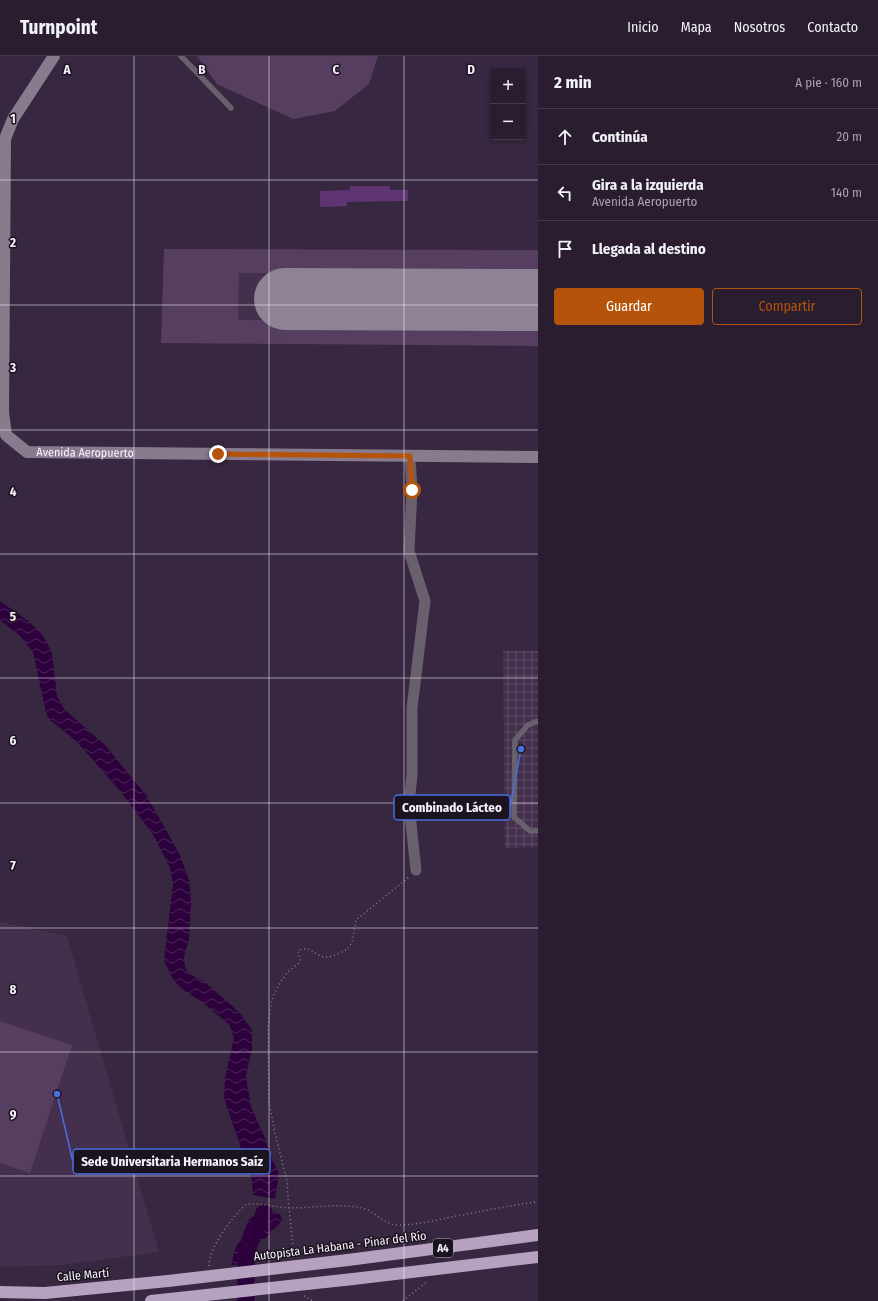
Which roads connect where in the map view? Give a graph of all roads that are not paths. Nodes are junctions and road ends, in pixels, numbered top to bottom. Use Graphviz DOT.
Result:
graph roads {
  1 [pos="54,56"];
  2 [pos="181,56"];
  3 [pos="231,108"];
  4 [pos="410,456"];
  5 [pos="538,457"];
  6 [pos="538,721"];
  7 [pos="538,831"];
  8 [pos="416,870"];
  9 [pos="538,1235"];
  10 [pos="538,1256"];
  11 [pos="168,1281"];
  12 [pos="0,1292"];
  13 [pos="151,1301"];
  1 -- 4 [label="street, Avenida Aeropuerto"];
  2 -- 3 [label="lane"];
  4 -- 5 [label="street, Avenida Aeropuerto"];
  4 -- 8 [label="street"];
  6 -- 7 [label="lane"];
  9 -- 11 [label="highway, Autopista La Habana - Pinar del Río / A4, bridge"];
  10 -- 13 [label="highway, A4, bridge"];
  11 -- 12 [label="highway, Calle Martí / A4"];
}
